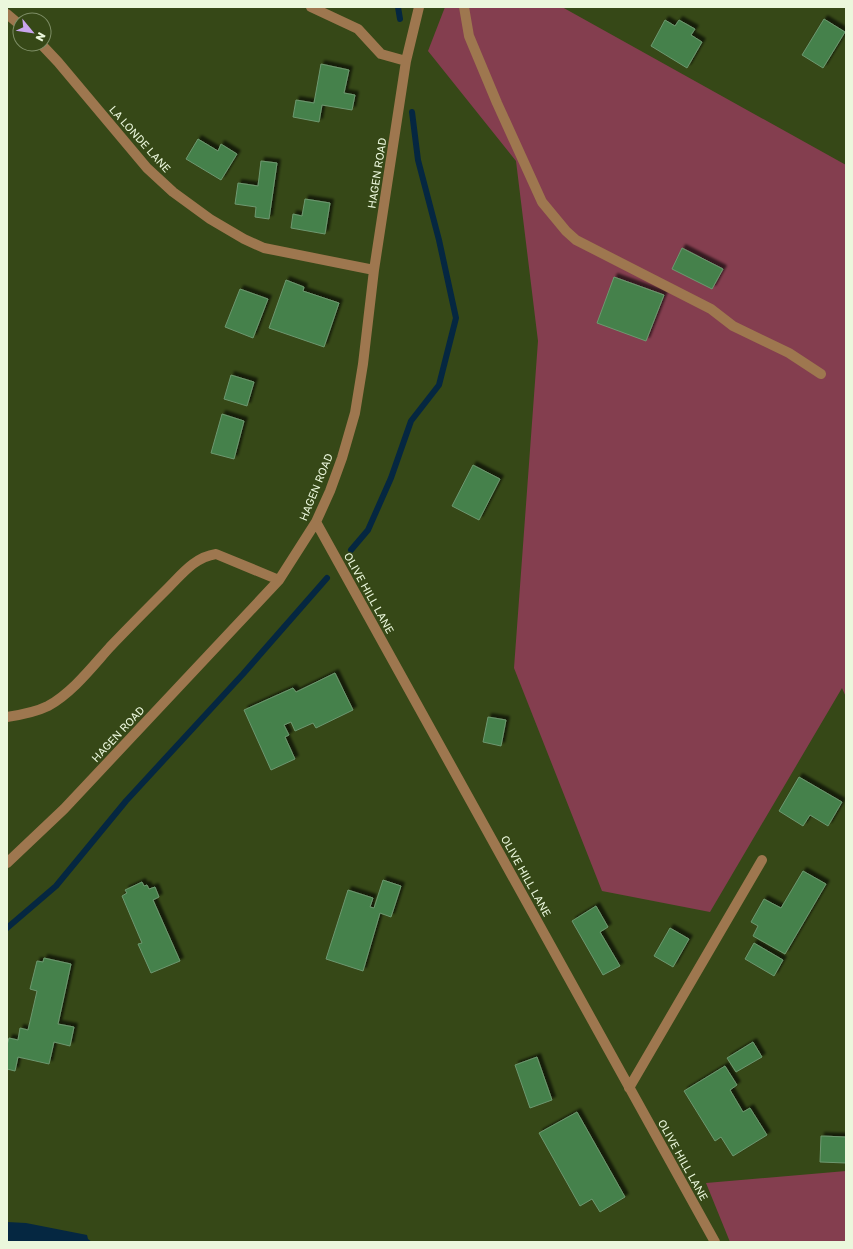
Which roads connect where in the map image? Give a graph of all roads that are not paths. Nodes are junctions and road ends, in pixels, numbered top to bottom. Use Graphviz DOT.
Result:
graph roads {
  1 [pos="311,7"];
  2 [pos="419,7"];
  3 [pos="464,7"];
  4 [pos="49,52"];
  5 [pos="406,61"];
  6 [pos="374,270"];
  7 [pos="821,374"];
  8 [pos="316,522"];
  9 [pos="279,580"];
  10 [pos="7,717"];
  11 [pos="762,860"];
  12 [pos="7,863"];
  13 [pos="629,1088"];
  14 [pos="715,1242"];
  1 -- 5 [label="street"];
  2 -- 5 [label="street, HAGEN ROAD"];
  3 -- 7 [label="street"];
  4 -- 6 [label="street, LA LONDE LANE"];
  5 -- 6 [label="street, HAGEN ROAD"];
  6 -- 8 [label="street, HAGEN ROAD"];
  8 -- 9 [label="street, HAGEN ROAD"];
  8 -- 13 [label="street, OLIVE HILL LANE"];
  9 -- 10 [label="street"];
  9 -- 12 [label="street, HAGEN ROAD"];
  11 -- 13 [label="street"];
  13 -- 14 [label="street, OLIVE HILL LANE"];
}
